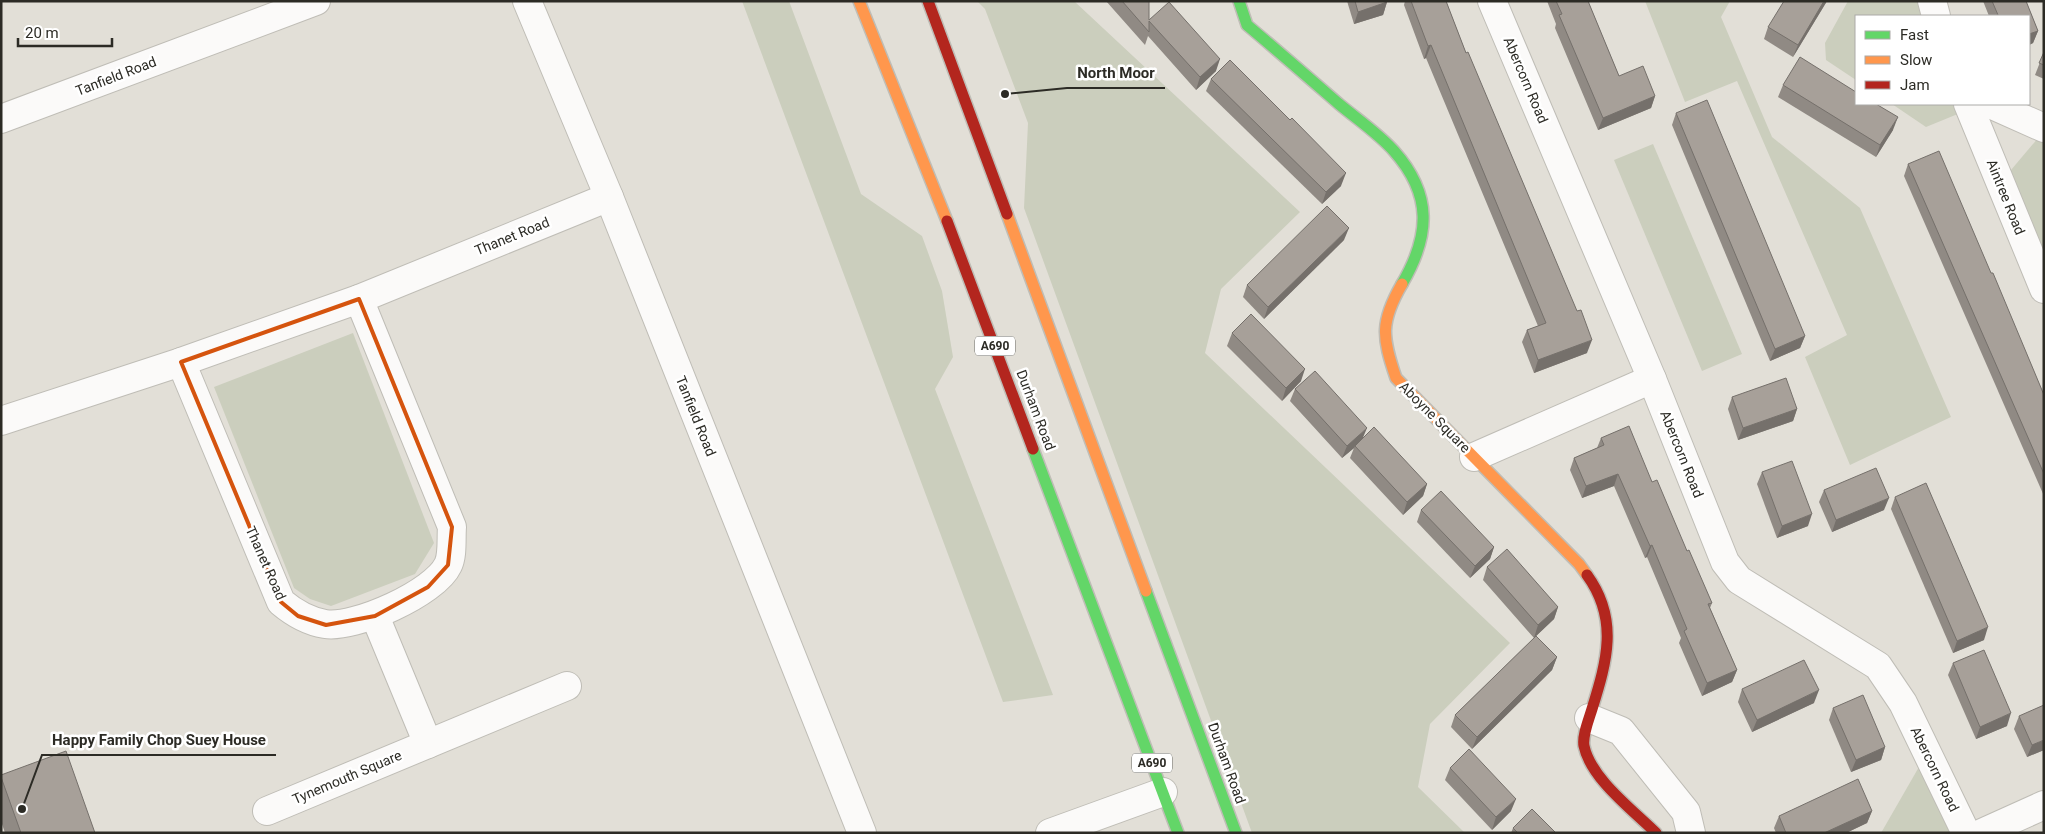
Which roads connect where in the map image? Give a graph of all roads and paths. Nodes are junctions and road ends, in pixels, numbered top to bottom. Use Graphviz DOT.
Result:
graph roads {
  1 [pos="316,1"];
  2 [pos="527,1"];
  3 [pos="859,1"];
  4 [pos="928,1"];
  5 [pos="1239,1"];
  6 [pos="1492,1"];
  7 [pos="1932,1"];
  8 [pos="1936,15"];
  9 [pos="1968,105"];
  10 [pos="1992,105"];
  11 [pos="1,119"];
  12 [pos="2044,128"];
  13 [pos="609,197"];
  14 [pos="2044,289"];
  15 [pos="359,298"];
  16 [pos="181,362"];
  17 [pos="1652,379"];
  18 [pos="1,421"];
  19 [pos="1474,457"];
  20 [pos="375,616"];
  21 [pos="567,686"];
  22 [pos="1589,718"];
  23 [pos="428,744"];
  24 [pos="1162,792"];
  25 [pos="2044,805"];
  26 [pos="267,810"];
  27 [pos="862,833"];
  28 [pos="1050,833"];
  29 [pos="1178,833"];
  30 [pos="1236,833"];
  31 [pos="1656,833"];
  32 [pos="1691,833"];
  33 [pos="1966,833"];
  34 [pos="1982,833"];
  1 -- 11 [label="street, Tanfield Road"];
  2 -- 13 [label="street, Tanfield Road"];
  3 -- 24 [label="main road, Durham Road / A690"];
  4 -- 30 [label="main road, Durham Road"];
  5 -- 19 [label="main road, Aboyne Square"];
  6 -- 17 [label="street, Abercorn Road"];
  7 -- 8 [label="street"];
  9 -- 14 [label="street, Aintree Road"];
  10 -- 12 [label="street"];
  13 -- 15 [label="street, Thanet Road"];
  13 -- 27 [label="street, Tanfield Road"];
  15 -- 16 [label="street, Thanet Road"];
  15 -- 20 [label="street, Thanet Road"];
  16 -- 18 [label="street, Thanet Road"];
  16 -- 20 [label="street, Thanet Road"];
  17 -- 19 [label="street"];
  17 -- 33 [label="street, Abercorn Road"];
  19 -- 22 [label="main road, Aboyne Square"];
  20 -- 23 [label="street"];
  21 -- 23 [label="street, Tynemouth Square"];
  22 -- 31 [label="main road, Aboyne Square"];
  22 -- 32 [label="street"];
  23 -- 26 [label="street, Tynemouth Square"];
  24 -- 28 [label="street"];
  24 -- 29 [label="main road, Durham Road / A690"];
  25 -- 34 [label="street"];
}
